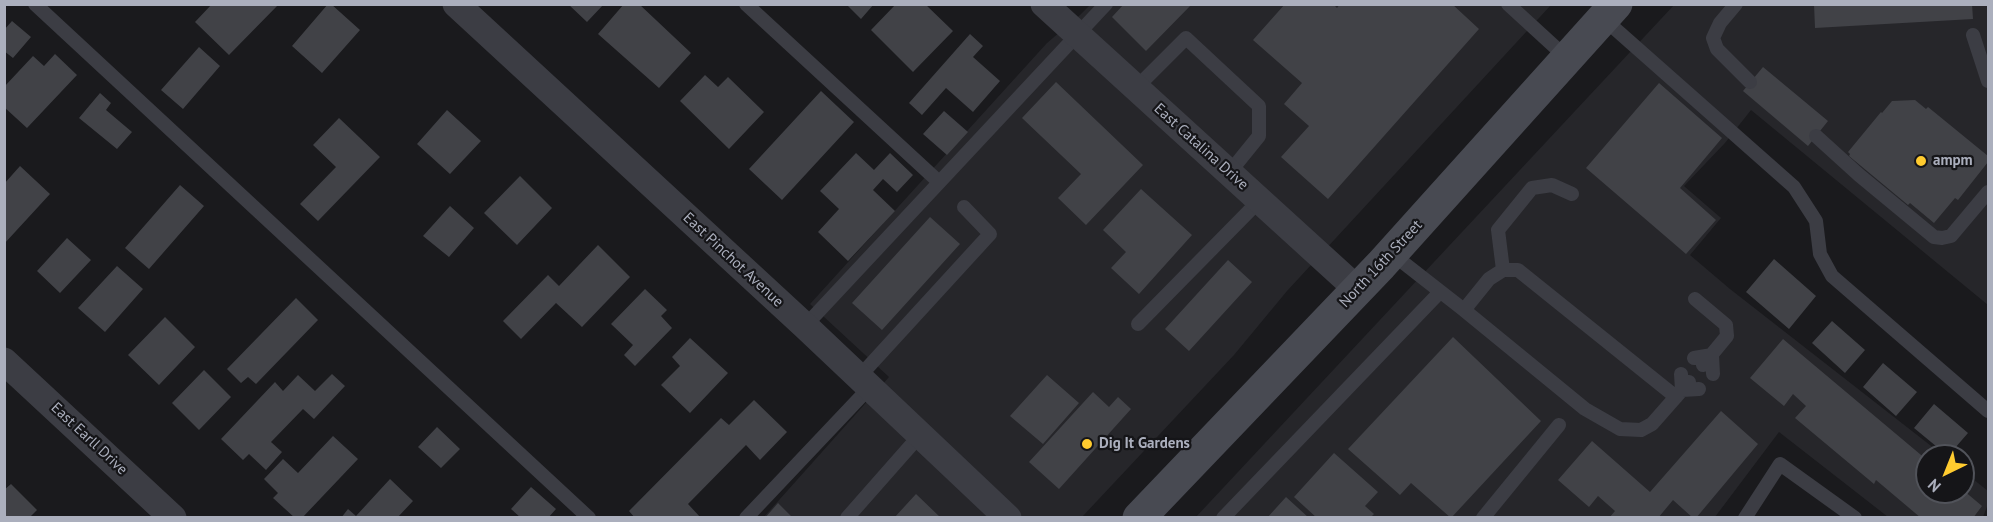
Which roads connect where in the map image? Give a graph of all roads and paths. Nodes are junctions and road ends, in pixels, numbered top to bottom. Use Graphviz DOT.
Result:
graph roads {
  1 [pos="35,4"];
  2 [pos="456,4"];
  3 [pos="746,4"];
  4 [pos="1044,4"];
  5 [pos="1106,4"];
  6 [pos="1508,4"];
  7 [pos="1736,4"];
  8 [pos="1610,12"];
  9 [pos="1078,35"];
  10 [pos="1973,35"];
  11 [pos="1568,59"];
  12 [pos="1989,81"];
  13 [pos="1750,82"];
  14 [pos="1136,88"];
  15 [pos="1816,136"];
  16 [pos="1229,173"];
  17 [pos="939,182"];
  18 [pos="1989,192"];
  19 [pos="1572,194"];
  20 [pos="1259,201"];
  21 [pos="964,207"];
  22 [pos="1391,253"];
  23 [pos="1503,270"];
  24 [pos="1358,290"];
  25 [pos="1440,292"];
  26 [pos="1695,299"];
  27 [pos="1464,310"];
  28 [pos="1138,324"];
  29 [pos="805,326"];
  30 [pos="4,361"];
  31 [pos="1706,363"];
  32 [pos="865,382"];
  33 [pos="1989,411"];
  34 [pos="1559,424"];
  35 [pos="921,434"];
  36 [pos="851,516"];
  37 [pos="173,518"];
  38 [pos="589,518"];
  39 [pos="746,518"];
  40 [pos="1008,518"];
  41 [pos="1139,518"];
  42 [pos="1223,518"];
  43 [pos="1483,518"];
  44 [pos="1745,518"];
  45 [pos="1855,518"];
  1 -- 38 [label="lane"];
  2 -- 29 [label="street, East Pinchot Avenue"];
  3 -- 17 [label="lane"];
  4 -- 9 [label="street, East Catalina Drive"];
  5 -- 9 [label="lane"];
  6 -- 11 [label="lane"];
  7 -- 13 [label="lane"];
  8 -- 11 [label="main road, North 16th Street"];
  8 -- 33 [label="lane"];
  9 -- 14 [label="street, East Catalina Drive"];
  9 -- 17 [label="lane"];
  10 -- 12 [label="lane"];
  11 -- 22 [label="main road, North 16th Street"];
  14 -- 16 [label="street, East Catalina Drive"];
  14 -- 16 [label="lane"];
  15 -- 18 [label="lane"];
  16 -- 20 [label="street, East Catalina Drive"];
  17 -- 29 [label="lane"];
  19 -- 23 [label="lane"];
  20 -- 24 [label="street, East Catalina Drive"];
  20 -- 28 [label="lane"];
  21 -- 32 [label="lane"];
  22 -- 24 [label="main road, North 16th Street"];
  22 -- 25 [label="lane"];
  23 -- 27 [label="lane"];
  23 -- 27 [label="lane"];
  24 -- 41 [label="main road, North 16th Street"];
  25 -- 27 [label="lane"];
  25 -- 42 [label="lane"];
  26 -- 31 [label="lane"];
  29 -- 32 [label="street, East Pinchot Avenue"];
  30 -- 37 [label="street, East Earll Drive"];
  32 -- 35 [label="street, East Pinchot Avenue"];
  32 -- 39 [label="lane"];
  34 -- 43 [label="lane"];
  35 -- 36 [label="lane"];
  35 -- 40 [label="street, East Pinchot Avenue"];
  44 -- 45 [label="lane"];
}
